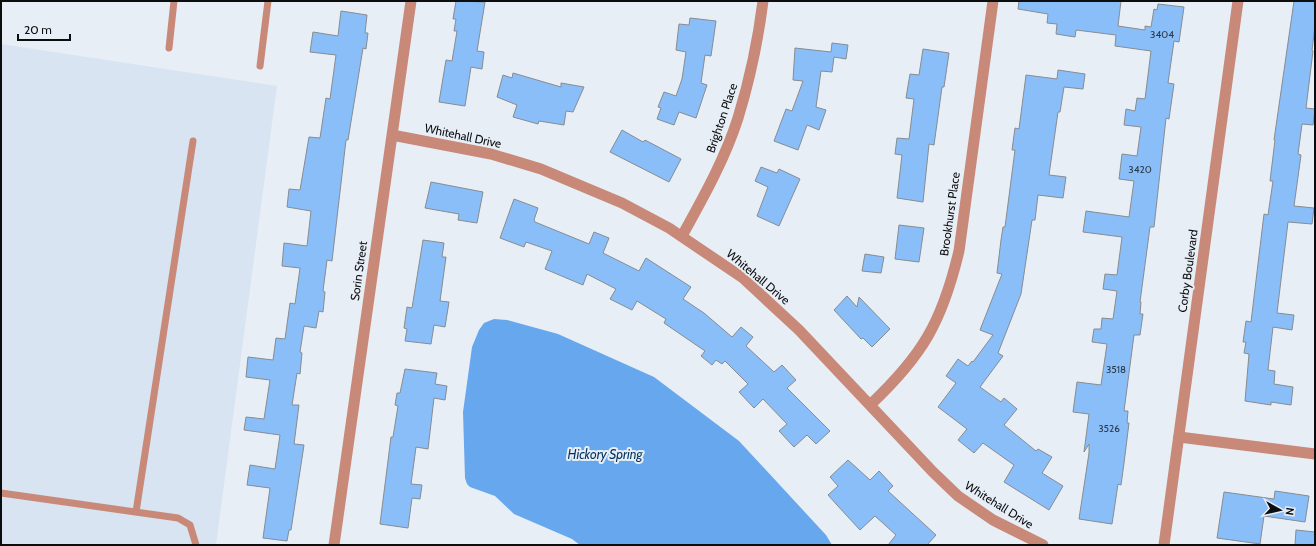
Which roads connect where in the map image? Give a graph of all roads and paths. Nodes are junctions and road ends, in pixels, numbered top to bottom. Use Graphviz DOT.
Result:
graph roads {
  1 [pos="174,1"];
  2 [pos="268,1"];
  3 [pos="411,1"];
  4 [pos="763,1"];
  5 [pos="993,1"];
  6 [pos="1238,1"];
  7 [pos="169,48"];
  8 [pos="260,66"];
  9 [pos="392,136"];
  10 [pos="193,141"];
  11 [pos="682,236"];
  12 [pos="870,405"];
  13 [pos="1179,437"];
  14 [pos="1315,454"];
  15 [pos="1,492"];
  16 [pos="136,512"];
  17 [pos="193,530"];
  18 [pos="190,545"];
  19 [pos="196,545"];
  20 [pos="334,545"];
  21 [pos="1043,545"];
  22 [pos="1164,545"];
  1 -- 7 [label="lane"];
  2 -- 8 [label="lane"];
  3 -- 9 [label="street, Sorin Street"];
  4 -- 11 [label="street, Brighton Place"];
  5 -- 12 [label="street, Brookhurst Place"];
  6 -- 13 [label="street, Corby Boulevard"];
  9 -- 11 [label="street, Whitehall Drive"];
  9 -- 20 [label="street, Sorin Street"];
  10 -- 16 [label="lane"];
  11 -- 12 [label="street, Whitehall Drive"];
  12 -- 21 [label="street, Whitehall Drive"];
  13 -- 14 [label="street"];
  13 -- 22 [label="street, Corby Boulevard"];
  15 -- 16 [label="lane"];
  16 -- 17 [label="lane"];
  17 -- 18 [label="lane"];
  17 -- 19 [label="lane"];
}
